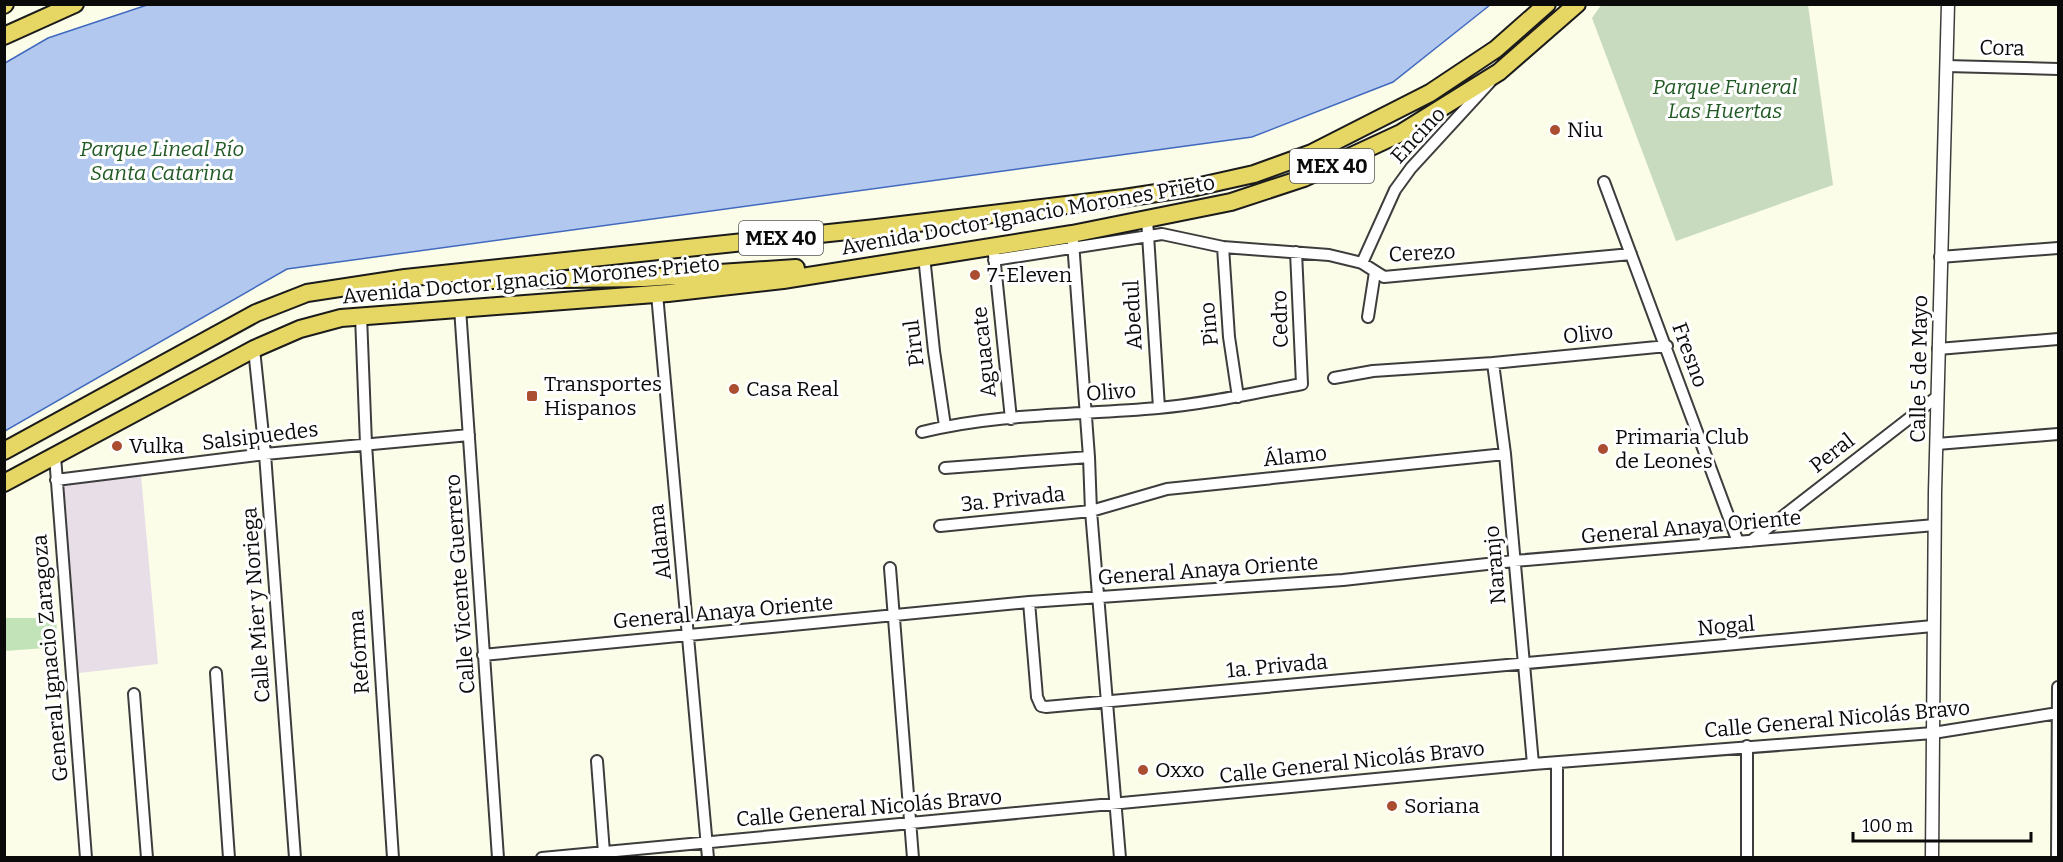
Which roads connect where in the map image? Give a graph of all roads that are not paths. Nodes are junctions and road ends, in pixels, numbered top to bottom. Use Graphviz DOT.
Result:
graph roads {
  1 [pos="75,4"];
  2 [pos="1547,4"];
  3 [pos="1576,4"];
  4 [pos="1948,4"];
  5 [pos="4,36"];
  6 [pos="1946,66"];
  7 [pos="2058,69"];
  8 [pos="1499,72"];
  9 [pos="1604,182"];
  10 [pos="1148,227"];
  11 [pos="1072,240"];
  12 [pos="1223,247"];
  13 [pos="2058,248"];
  14 [pos="1296,252"];
  15 [pos="994,253"];
  16 [pos="1631,254"];
  17 [pos="924,256"];
  18 [pos="1940,257"];
  19 [pos="895,262"];
  20 [pos="1362,263"];
  21 [pos="1375,272"];
  22 [pos="405,278"];
  23 [pos="657,294"];
  24 [pos="460,308"];
  25 [pos="361,316"];
  26 [pos="1368,318"];
  27 [pos="2058,339"];
  28 [pos="1667,346"];
  29 [pos="1938,349"];
  30 [pos="254,350"];
  31 [pos="1493,363"];
  32 [pos="1334,378"];
  33 [pos="1302,384"];
  34 [pos="1938,396"];
  35 [pos="1238,397"];
  36 [pos="1159,408"];
  37 [pos="1086,414"];
  38 [pos="1011,418"];
  39 [pos="945,426"];
  40 [pos="922,432"];
  41 [pos="2058,434"];
  42 [pos="469,435"];
  43 [pos="366,444"];
  44 [pos="1937,444"];
  45 [pos="4,451"];
  46 [pos="265,454"];
  47 [pos="1505,454"];
  48 [pos="55,456"];
  49 [pos="1089,457"];
  50 [pos="945,468"];
  51 [pos="56,480"];
  52 [pos="4,483"];
  53 [pos="1091,511"];
  54 [pos="1935,525"];
  55 [pos="940,526"];
  56 [pos="1751,541"];
  57 [pos="1738,542"];
  58 [pos="1514,561"];
  59 [pos="890,568"];
  60 [pos="1099,597"];
  61 [pos="1029,602"];
  62 [pos="893,616"];
  63 [pos="1933,626"];
  64 [pos="689,635"];
  65 [pos="483,655"];
  66 [pos="1522,665"];
  67 [pos="216,673"];
  68 [pos="2058,687"];
  69 [pos="134,694"];
  70 [pos="1108,701"];
  71 [pos="2058,713"];
  72 [pos="1933,733"];
  73 [pos="1747,746"];
  74 [pos="597,761"];
  75 [pos="1557,763"];
  76 [pos="1533,764"];
  77 [pos="1116,804"];
  78 [pos="909,823"];
  79 [pos="706,843"];
  80 [pos="604,853"];
  81 [pos="86,858"];
  82 [pos="147,858"];
  83 [pos="229,858"];
  84 [pos="295,858"];
  85 [pos="393,858"];
  86 [pos="498,858"];
  87 [pos="542,858"];
  88 [pos="708,858"];
  89 [pos="913,858"];
  90 [pos="1120,858"];
  91 [pos="1557,858"];
  92 [pos="1747,858"];
  93 [pos="1932,858"];
  94 [pos="2058,858"];
  1 -- 5 [label="highway"];
  2 -- 22 [label="highway, Avenida Doctor Ignacio Morones Prieto / MEX 40"];
  3 -- 8 [label="highway, Avenida Doctor Ignacio Morones Prieto / MEX 40"];
  4 -- 6 [label="street, Calle 5 de Mayo"];
  6 -- 7 [label="street, Cora"];
  6 -- 18 [label="street, Calle 5 de Mayo"];
  8 -- 10 [label="highway, Avenida Doctor Ignacio Morones Prieto / MEX 40"];
  8 -- 20 [label="street, Encino"];
  9 -- 16 [label="street, Fresno"];
  10 -- 11 [label="highway, Avenida Doctor Ignacio Morones Prieto / MEX 40"];
  10 -- 12 [label="street, Cerezo"];
  10 -- 36 [label="street, Abedul"];
  11 -- 15 [label="highway, Avenida Doctor Ignacio Morones Prieto / MEX 40"];
  11 -- 37 [label="street"];
  12 -- 14 [label="street, Cerezo"];
  12 -- 35 [label="street, Pino"];
  13 -- 18 [label="street"];
  14 -- 20 [label="street, Cerezo"];
  14 -- 33 [label="street, Cedro"];
  15 -- 17 [label="highway, Avenida Doctor Ignacio Morones Prieto / MEX 40"];
  15 -- 38 [label="street, Aguacate"];
  16 -- 21 [label="street, Cerezo"];
  16 -- 28 [label="street, Fresno"];
  17 -- 19 [label="highway, Avenida Doctor Ignacio Morones Prieto / MEX 40"];
  17 -- 39 [label="street, Pirul"];
  18 -- 29 [label="street, Calle 5 de Mayo"];
  19 -- 22 [label="highway"];
  19 -- 23 [label="highway, Avenida Doctor Ignacio Morones Prieto / MEX 40"];
  20 -- 21 [label="street, Cerezo"];
  21 -- 26 [label="street"];
  22 -- 45 [label="highway, Avenida Doctor Ignacio Morones Prieto / MEX 40"];
  23 -- 24 [label="highway, Avenida Doctor Ignacio Morones Prieto / MEX 40"];
  23 -- 64 [label="street, Aldama"];
  24 -- 25 [label="highway, Avenida Doctor Ignacio Morones Prieto / MEX 40"];
  24 -- 42 [label="street, Calle Vicente Guerrero"];
  25 -- 30 [label="highway, Avenida Doctor Ignacio Morones Prieto / MEX 40"];
  25 -- 43 [label="street, Reforma"];
  27 -- 29 [label="street"];
  28 -- 31 [label="street, Olivo"];
  28 -- 57 [label="street, Fresno"];
  29 -- 34 [label="street, Calle 5 de Mayo"];
  30 -- 46 [label="street, Calle Mier y Noriega"];
  30 -- 48 [label="highway, Avenida Doctor Ignacio Morones Prieto / MEX 40"];
  31 -- 32 [label="street, Olivo"];
  31 -- 47 [label="street, Naranjo"];
  33 -- 35 [label="street, Olivo"];
  34 -- 44 [label="street, Calle 5 de Mayo"];
  34 -- 56 [label="street, Peral"];
  35 -- 36 [label="street, Olivo"];
  36 -- 37 [label="street, Olivo"];
  37 -- 38 [label="street, Olivo"];
  37 -- 49 [label="street"];
  38 -- 39 [label="street, Olivo"];
  39 -- 40 [label="street, Olivo"];
  41 -- 44 [label="street"];
  42 -- 43 [label="street, Salsipuedes"];
  42 -- 65 [label="street, Calle Vicente Guerrero"];
  43 -- 46 [label="street, Salsipuedes"];
  43 -- 85 [label="street, Reforma"];
  44 -- 54 [label="street, Calle 5 de Mayo"];
  46 -- 51 [label="street, Salsipuedes"];
  46 -- 84 [label="street, Calle Mier y Noriega"];
  47 -- 53 [label="street, Álamo"];
  47 -- 58 [label="street, Naranjo"];
  48 -- 51 [label="street, General Ignacio Zaragoza"];
  48 -- 52 [label="highway, Avenida Doctor Ignacio Morones Prieto / MEX 40"];
  49 -- 50 [label="street"];
  49 -- 53 [label="street"];
  51 -- 81 [label="street, General Ignacio Zaragoza"];
  53 -- 55 [label="street, 3a. Privada"];
  53 -- 60 [label="street"];
  54 -- 56 [label="street, General Anaya Oriente"];
  54 -- 63 [label="street, Calle 5 de Mayo"];
  56 -- 57 [label="street, General Anaya Oriente"];
  57 -- 58 [label="street, General Anaya Oriente"];
  58 -- 60 [label="street, General Anaya Oriente"];
  58 -- 66 [label="street, Naranjo"];
  59 -- 62 [label="street"];
  60 -- 61 [label="street, General Anaya Oriente"];
  60 -- 70 [label="street"];
  61 -- 62 [label="street, General Anaya Oriente"];
  61 -- 70 [label="street, 1a. Privada"];
  62 -- 64 [label="street, General Anaya Oriente"];
  62 -- 78 [label="street"];
  63 -- 66 [label="street, Nogal"];
  63 -- 72 [label="street, Calle 5 de Mayo"];
  64 -- 65 [label="street, General Anaya Oriente"];
  64 -- 79 [label="street, Aldama"];
  65 -- 86 [label="street, Calle Vicente Guerrero"];
  66 -- 70 [label="street, 1a. Privada"];
  66 -- 76 [label="street, Naranjo"];
  67 -- 83 [label="street"];
  68 -- 71 [label="street"];
  69 -- 82 [label="street"];
  70 -- 77 [label="street"];
  71 -- 72 [label="street, Calle General Nicolás Bravo"];
  71 -- 94 [label="street"];
  72 -- 73 [label="street, Calle General Nicolás Bravo"];
  72 -- 93 [label="street, Calle 5 de Mayo"];
  73 -- 75 [label="street, Calle General Nicolás Bravo"];
  73 -- 92 [label="street"];
  74 -- 80 [label="street"];
  75 -- 76 [label="street, Calle General Nicolás Bravo"];
  75 -- 91 [label="street"];
  76 -- 77 [label="street, Calle General Nicolás Bravo"];
  77 -- 78 [label="street, Calle General Nicolás Bravo"];
  77 -- 90 [label="street"];
  78 -- 79 [label="street, Calle General Nicolás Bravo"];
  78 -- 89 [label="street"];
  79 -- 80 [label="street, Calle General Nicolás Bravo"];
  79 -- 88 [label="street, Aldama"];
  80 -- 87 [label="street, Calle General Nicolás Bravo"];
}
